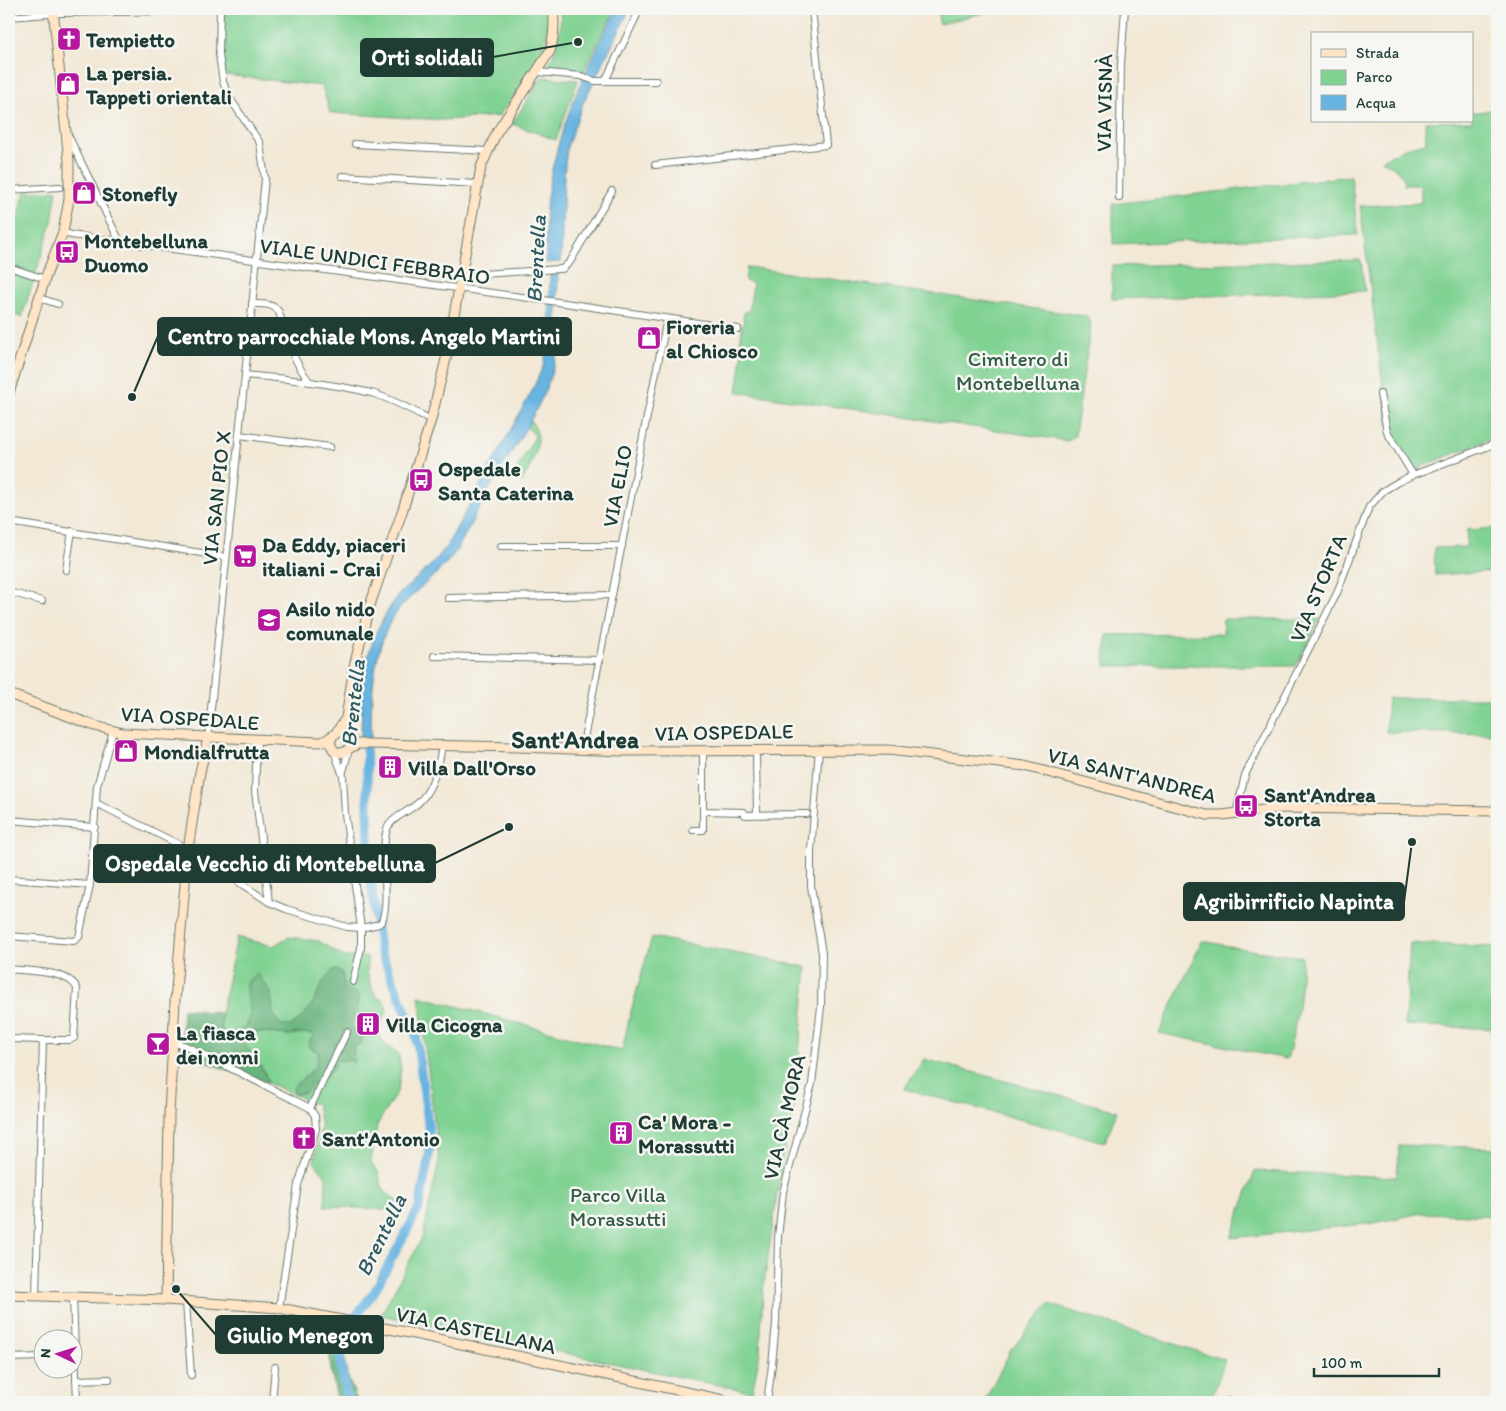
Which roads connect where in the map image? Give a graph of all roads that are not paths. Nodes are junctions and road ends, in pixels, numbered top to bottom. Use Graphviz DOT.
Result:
graph roads {
  1 [pos="220,9"];
  2 [pos="553,9"];
  3 [pos="640,9"];
  4 [pos="812,9"];
  5 [pos="1125,9"];
  6 [pos="85,10"];
  7 [pos="53,11"];
  8 [pos="124,11"];
  9 [pos="169,11"];
  10 [pos="9,17"];
  11 [pos="538,72"];
  12 [pos="605,81"];
  13 [pos="656,81"];
  14 [pos="66,131"];
  15 [pos="355,144"];
  16 [pos="487,151"];
  17 [pos="655,165"];
  18 [pos="342,176"];
  19 [pos="477,184"];
  20 [pos="60,187"];
  21 [pos="9,190"];
  22 [pos="612,191"];
  23 [pos="1119,198"];
  24 [pos="63,232"];
  25 [pos="121,242"];
  26 [pos="257,261"];
  27 [pos="9,267"];
  28 [pos="462,274"];
  29 [pos="45,279"];
  30 [pos="460,288"];
  31 [pos="39,298"];
  32 [pos="58,304"];
  33 [pos="252,304"];
  34 [pos="667,318"];
  35 [pos="738,329"];
  36 [pos="245,375"];
  37 [pos="310,382"];
  38 [pos="9,393"];
  39 [pos="1380,394"];
  40 [pos="431,420"];
  41 [pos="239,435"];
  42 [pos="1497,443"];
  43 [pos="330,447"];
  44 [pos="1413,474"];
  45 [pos="9,522"];
  46 [pos="72,531"];
  47 [pos="501,546"];
  48 [pos="622,546"];
  49 [pos="226,556"];
  50 [pos="66,570"];
  51 [pos="9,592"];
  52 [pos="612,595"];
  53 [pos="448,598"];
  54 [pos="42,601"];
  55 [pos="434,656"];
  56 [pos="600,660"];
  57 [pos="9,694"];
  58 [pos="348,708"];
  59 [pos="113,731"];
  60 [pos="334,735"];
  61 [pos="208,738"];
  62 [pos="257,740"];
  63 [pos="316,742"];
  64 [pos="350,743"];
  65 [pos="442,746"];
  66 [pos="582,749"];
  67 [pos="818,749"];
  68 [pos="333,750"];
  69 [pos="703,750"];
  70 [pos="756,757"];
  71 [pos="342,776"];
  72 [pos="96,804"];
  73 [pos="703,811"];
  74 [pos="1497,812"];
  75 [pos="757,814"];
  76 [pos="807,814"];
  77 [pos="1236,814"];
  78 [pos="9,820"];
  79 [pos="95,827"];
  80 [pos="693,830"];
  81 [pos="188,849"];
  82 [pos="9,879"];
  83 [pos="90,885"];
  84 [pos="269,902"];
  85 [pos="360,928"];
  86 [pos="9,936"];
  87 [pos="9,969"];
  88 [pos="352,982"];
  89 [pos="347,1032"];
  90 [pos="9,1039"];
  91 [pos="43,1040"];
  92 [pos="172,1042"];
  93 [pos="310,1108"];
  94 [pos="9,1295"];
  95 [pos="36,1295"];
  96 [pos="74,1297"];
  97 [pos="166,1300"];
  98 [pos="186,1302"];
  99 [pos="279,1308"];
  100 [pos="74,1328"];
  101 [pos="32,1357"];
  102 [pos="9,1358"];
  103 [pos="275,1367"];
  104 [pos="191,1375"];
  105 [pos="109,1379"];
  106 [pos="76,1380"];
  107 [pos="696,1395"];
  108 [pos="78,1402"];
  109 [pos="272,1402"];
  110 [pos="709,1402"];
  111 [pos="734,1402"];
  112 [pos="767,1402"];
  1 -- 26 [label="street, VIA SAN PIO X"];
  2 -- 11 [label="street"];
  3 -- 12 [label="street"];
  4 -- 17 [label="street"];
  5 -- 23 [label="street, VIA VISNÀ"];
  6 -- 7 [label="street"];
  6 -- 8 [label="street"];
  7 -- 10 [label="street"];
  7 -- 14 [label="street"];
  8 -- 9 [label="street"];
  11 -- 12 [label="street"];
  11 -- 16 [label="street"];
  12 -- 13 [label="street"];
  14 -- 24 [label="street"];
  14 -- 25 [label="street"];
  15 -- 16 [label="street"];
  16 -- 19 [label="street"];
  18 -- 19 [label="street"];
  19 -- 28 [label="street"];
  20 -- 21 [label="street"];
  22 -- 28 [label="street"];
  24 -- 25 [label="street, VIALE UNDICI FEBBRAIO"];
  24 -- 29 [label="street"];
  25 -- 26 [label="street, VIALE UNDICI FEBBRAIO"];
  26 -- 30 [label="street, VIALE UNDICI FEBBRAIO"];
  26 -- 33 [label="street, VIA SAN PIO X"];
  27 -- 29 [label="street"];
  28 -- 30 [label="street"];
  29 -- 31 [label="street"];
  30 -- 34 [label="street, VIALE UNDICI FEBBRAIO"];
  30 -- 40 [label="street"];
  31 -- 32 [label="street"];
  31 -- 38 [label="street"];
  33 -- 36 [label="street, VIA SAN PIO X"];
  33 -- 37 [label="street"];
  34 -- 35 [label="street, VIALE UNDICI FEBBRAIO"];
  34 -- 48 [label="street, VIA ELIO"];
  36 -- 37 [label="street"];
  36 -- 41 [label="street, VIA SAN PIO X"];
  37 -- 40 [label="street"];
  39 -- 44 [label="street"];
  40 -- 58 [label="street"];
  41 -- 43 [label="street"];
  41 -- 49 [label="street, VIA SAN PIO X"];
  42 -- 44 [label="street, VIA STORTA"];
  44 -- 77 [label="street, VIA STORTA"];
  45 -- 46 [label="street"];
  46 -- 49 [label="street"];
  46 -- 50 [label="street"];
  47 -- 48 [label="street"];
  48 -- 52 [label="street, VIA ELIO"];
  49 -- 61 [label="street, VIA SAN PIO X"];
  51 -- 54 [label="street"];
  52 -- 53 [label="street"];
  52 -- 56 [label="street, VIA ELIO"];
  55 -- 56 [label="street"];
  56 -- 66 [label="street, VIA ELIO"];
  57 -- 59 [label="street, VIA OSPEDALE"];
  58 -- 60 [label="street"];
  58 -- 64 [label="street"];
  59 -- 61 [label="street, VIA OSPEDALE"];
  59 -- 72 [label="street"];
  60 -- 63 [label="street, VIA OSPEDALE"];
  60 -- 64 [label="street"];
  60 -- 68 [label="street"];
  61 -- 62 [label="street, VIA OSPEDALE"];
  61 -- 81 [label="street"];
  62 -- 63 [label="street, VIA OSPEDALE"];
  62 -- 84 [label="street"];
  63 -- 68 [label="street, VIA OSPEDALE"];
  64 -- 65 [label="street, VIA OSPEDALE"];
  64 -- 68 [label="street"];
  64 -- 71 [label="street"];
  65 -- 66 [label="street, VIA OSPEDALE"];
  65 -- 85 [label="street"];
  66 -- 69 [label="street, VIA OSPEDALE"];
  67 -- 69 [label="street, VIA OSPEDALE"];
  67 -- 77 [label="street, VIA SANT'ANDREA"];
  67 -- 112 [label="street, VIA CÀ MORA"];
  68 -- 71 [label="street"];
  69 -- 73 [label="street"];
  70 -- 75 [label="street"];
  71 -- 85 [label="street"];
  72 -- 79 [label="street"];
  72 -- 81 [label="street"];
  73 -- 75 [label="street"];
  73 -- 80 [label="street"];
  74 -- 77 [label="street, VIA SANT'ANDREA"];
  75 -- 76 [label="street"];
  78 -- 79 [label="street"];
  79 -- 83 [label="street"];
  81 -- 84 [label="street"];
  81 -- 92 [label="street"];
  82 -- 83 [label="street"];
  83 -- 86 [label="street"];
  84 -- 85 [label="street"];
  85 -- 88 [label="street"];
  87 -- 91 [label="street"];
  89 -- 93 [label="street"];
  90 -- 91 [label="street"];
  91 -- 95 [label="street"];
  92 -- 93 [label="street"];
  92 -- 97 [label="street"];
  93 -- 99 [label="street"];
  94 -- 95 [label="street, VIA CASTELLANA"];
  95 -- 96 [label="street, VIA CASTELLANA"];
  96 -- 97 [label="street, VIA CASTELLANA"];
  96 -- 100 [label="street"];
  97 -- 98 [label="street, VIA CASTELLANA"];
  98 -- 99 [label="street, VIA CASTELLANA"];
  98 -- 104 [label="street"];
  99 -- 107 [label="street, VIA CASTELLANA"];
  101 -- 102 [label="street"];
  103 -- 109 [label="street"];
  105 -- 106 [label="street"];
  106 -- 108 [label="street"];
  107 -- 110 [label="street, VIA CASTELLANA"];
  107 -- 111 [label="street, VIA CASTELLANA"];
}
